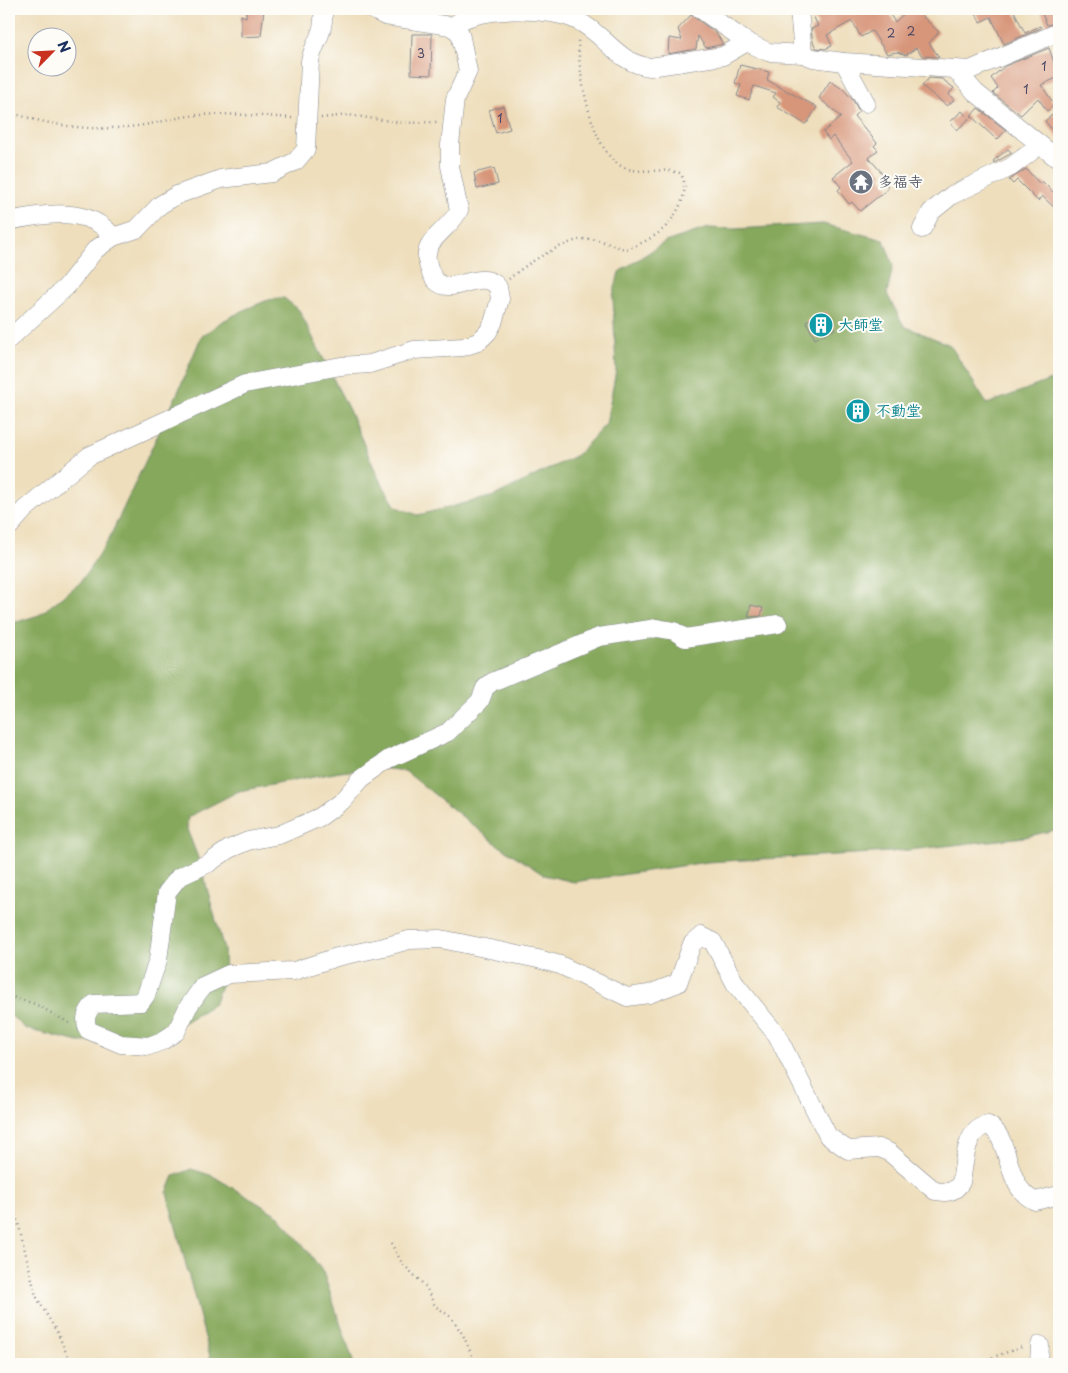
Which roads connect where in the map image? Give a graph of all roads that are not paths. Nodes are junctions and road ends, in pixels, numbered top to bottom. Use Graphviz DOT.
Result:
graph roads {
  1 [pos="323,9"];
  2 [pos="371,9"];
  3 [pos="700,9"];
  4 [pos="799,9"];
  5 [pos="452,27"];
  6 [pos="1059,32"];
  7 [pos="747,42"];
  8 [pos="803,54"];
  9 [pos="844,62"];
  10 [pos="955,70"];
  11 [pos="866,103"];
  12 [pos="1040,145"];
  13 [pos="1059,160"];
  14 [pos="9,221"];
  15 [pos="922,229"];
  16 [pos="113,236"];
  17 [pos="9,339"];
  18 [pos="9,527"];
  19 [pos="778,624"];
  20 [pos="1059,1195"];
  21 [pos="1040,1345"];
  22 [pos="1039,1363"];
  1 -- 16 [label="street"];
  2 -- 5 [label="street"];
  3 -- 7 [label="street"];
  4 -- 8 [label="street"];
  5 -- 7 [label="street"];
  5 -- 18 [label="street"];
  6 -- 10 [label="street"];
  7 -- 8 [label="street"];
  8 -- 9 [label="street"];
  9 -- 10 [label="street"];
  9 -- 11 [label="street"];
  10 -- 12 [label="street"];
  12 -- 13 [label="street"];
  12 -- 15 [label="street"];
  14 -- 16 [label="street"];
  16 -- 17 [label="street"];
  19 -- 20 [label="street"];
  21 -- 22 [label="street"];
}
